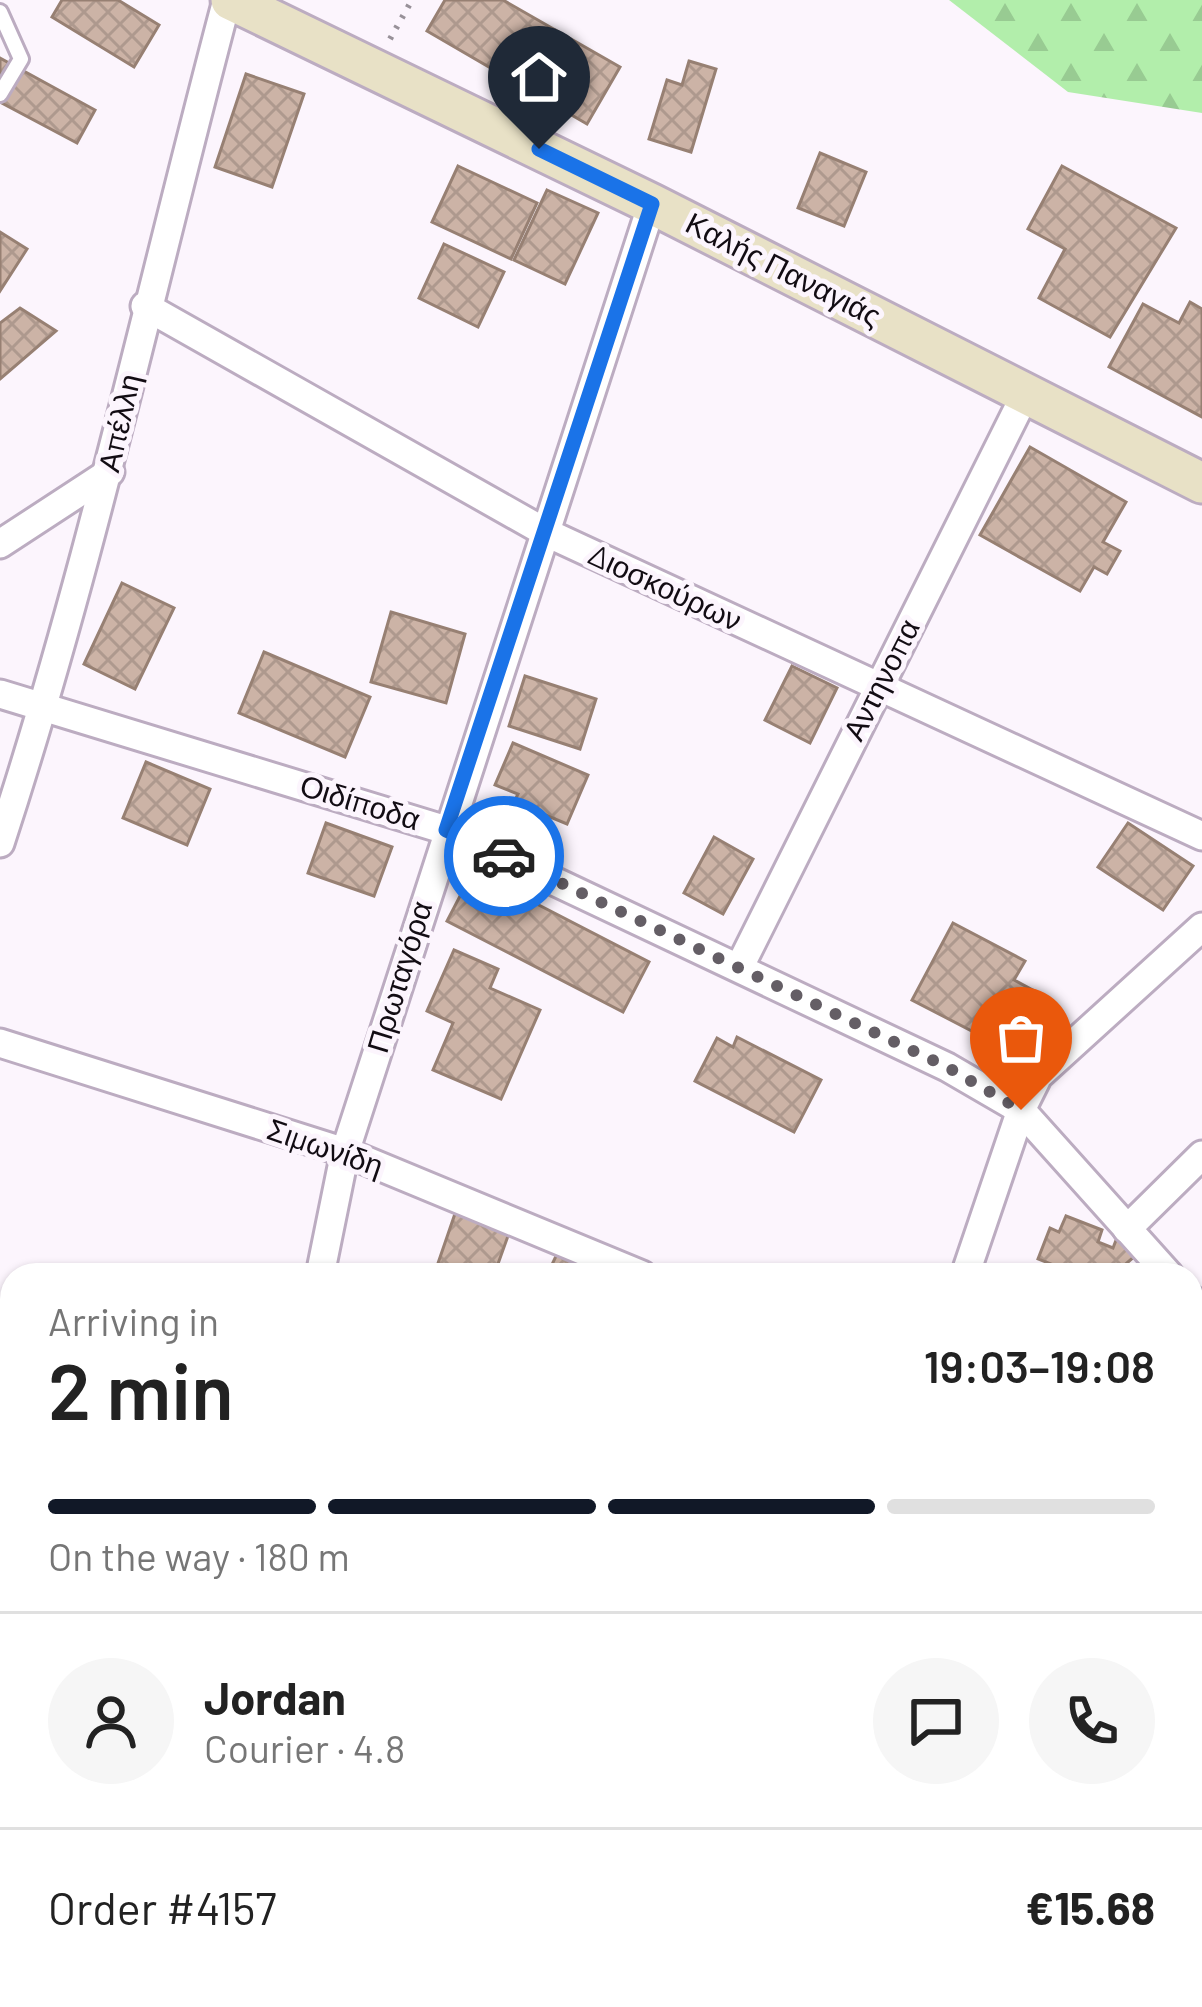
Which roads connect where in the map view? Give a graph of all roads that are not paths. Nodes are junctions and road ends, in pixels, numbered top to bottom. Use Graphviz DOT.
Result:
graph roads {
  1 [pos="229,0"];
  2 [pos="0,12"];
  3 [pos="0,94"];
  4 [pos="652,204"];
  5 [pos="145,307"];
  6 [pos="1025,395"];
  7 [pos="110,472"];
  8 [pos="1202,483"];
  9 [pos="544,532"];
  10 [pos="0,544"];
  11 [pos="878,687"];
  12 [pos="0,694"];
  13 [pos="45,706"];
  14 [pos="446,830"];
  15 [pos="1202,836"];
  16 [pos="0,844"];
  17 [pos="1202,927"];
  18 [pos="740,966"];
  19 [pos="0,1043"];
  20 [pos="1021,1110"];
  21 [pos="346,1152"];
  22 [pos="1202,1155"];
  23 [pos="1127,1229"];
  24 [pos="323,1263"];
  25 [pos="612,1263"];
  26 [pos="969,1263"];
  27 [pos="1158,1263"];
  1 -- 4 [label="street, Καλής Παναγιάς"];
  1 -- 5 [label="street, Απέλλη"];
  2 -- 3 [label="lane"];
  4 -- 6 [label="street, Καλής Παναγιάς"];
  4 -- 9 [label="street, Πρωταγόρα"];
  5 -- 7 [label="street, Απέλλη"];
  5 -- 9 [label="street, Διοσκούρων"];
  6 -- 8 [label="street, Καλής Παναγιάς"];
  6 -- 11 [label="street, Αντηνοπα"];
  7 -- 10 [label="street"];
  7 -- 13 [label="street, Απέλλη"];
  9 -- 11 [label="street, Διοσκούρων"];
  9 -- 14 [label="street, Πρωταγόρα"];
  11 -- 15 [label="street, Διοσκούρων"];
  11 -- 18 [label="street, Αντηνοπα"];
  12 -- 13 [label="street, Οιδίποδα"];
  13 -- 14 [label="street, Οιδίποδα"];
  13 -- 16 [label="street, Απέλλη"];
  14 -- 18 [label="street, Οιδίποδα"];
  14 -- 21 [label="street, Πρωταγόρα"];
  17 -- 20 [label="street"];
  18 -- 20 [label="street, Οιδίποδα"];
  19 -- 21 [label="street, Σιμωνίδη"];
  20 -- 23 [label="street, Οιδίποδα"];
  20 -- 26 [label="street"];
  21 -- 24 [label="street, Πρωταγόρα"];
  21 -- 25 [label="street, Σιμωνίδη"];
  22 -- 23 [label="street"];
  23 -- 27 [label="street, Οιδίποδα"];
}
